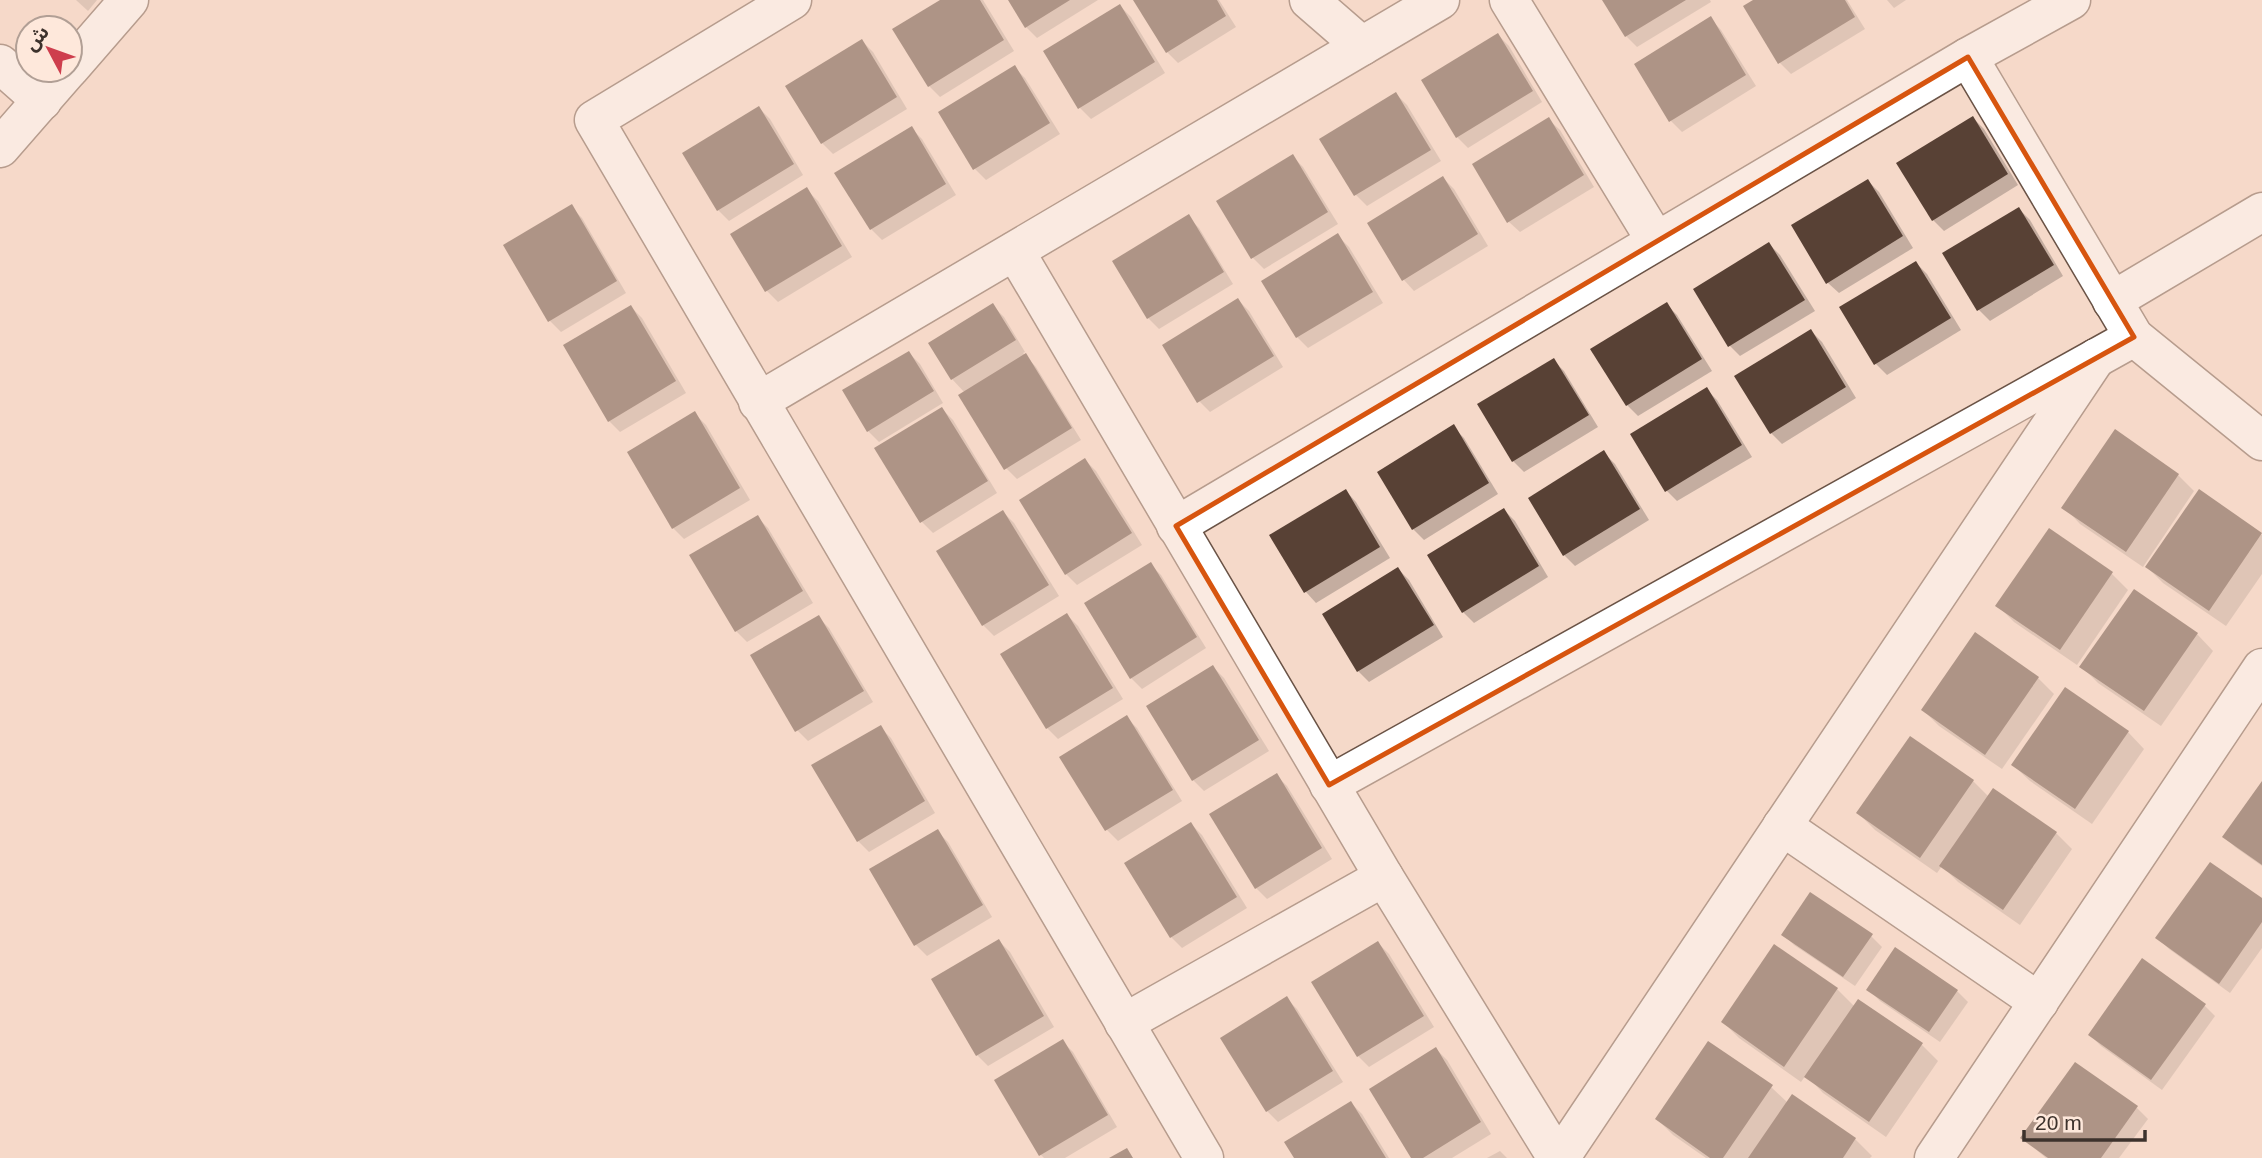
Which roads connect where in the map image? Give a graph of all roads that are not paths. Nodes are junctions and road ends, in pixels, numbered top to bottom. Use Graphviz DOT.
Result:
graph roads {
  1 [pos="129,0"];
  2 [pos="792,0"];
  3 [pos="1309,0"];
  4 [pos="1440,0"];
  5 [pos="1509,0"];
  6 [pos="2071,0"];
  7 [pos="1362,46"];
  8 [pos="84,52"];
  9 [pos="1968,57"];
  10 [pos="0,64"];
  11 [pos="56,84"];
  12 [pos="42,101"];
  13 [pos="0,148"];
  14 [pos="2262,212"];
  15 [pos="1656,241"];
  16 [pos="1015,251"];
  17 [pos="2112,301"];
  18 [pos="2134,337"];
  19 [pos="2096,358"];
  20 [pos="758,402"];
  21 [pos="2262,441"];
  22 [pos="1176,526"];
  23 [pos="2262,668"];
  24 [pos="1329,785"];
  25 [pos="1782,826"];
  26 [pos="1384,877"];
  27 [pos="2039,1002"];
  28 [pos="1124,1023"];
  29 [pos="1204,1158"];
  30 [pos="1558,1158"];
  31 [pos="1934,1158"];
  1 -- 8 [label="street"];
  2 -- 20 [label="street"];
  3 -- 7 [label="street"];
  4 -- 7 [label="street"];
  5 -- 15 [label="street"];
  6 -- 9 [label="street"];
  7 -- 16 [label="street"];
  9 -- 15 [label="street"];
  9 -- 17 [label="street"];
  10 -- 12 [label="street"];
  11 -- 12 [label="street"];
  12 -- 13 [label="street"];
  14 -- 17 [label="street"];
  15 -- 22 [label="street"];
  16 -- 20 [label="street"];
  16 -- 22 [label="street"];
  17 -- 18 [label="street"];
  18 -- 19 [label="street"];
  18 -- 21 [label="street"];
  19 -- 24 [label="street"];
  19 -- 25 [label="street"];
  20 -- 28 [label="street"];
  22 -- 24 [label="street"];
  23 -- 27 [label="street"];
  24 -- 26 [label="street"];
  25 -- 27 [label="street"];
  25 -- 30 [label="street"];
  26 -- 28 [label="street"];
  26 -- 30 [label="street"];
  27 -- 31 [label="street"];
  28 -- 29 [label="street"];
}
